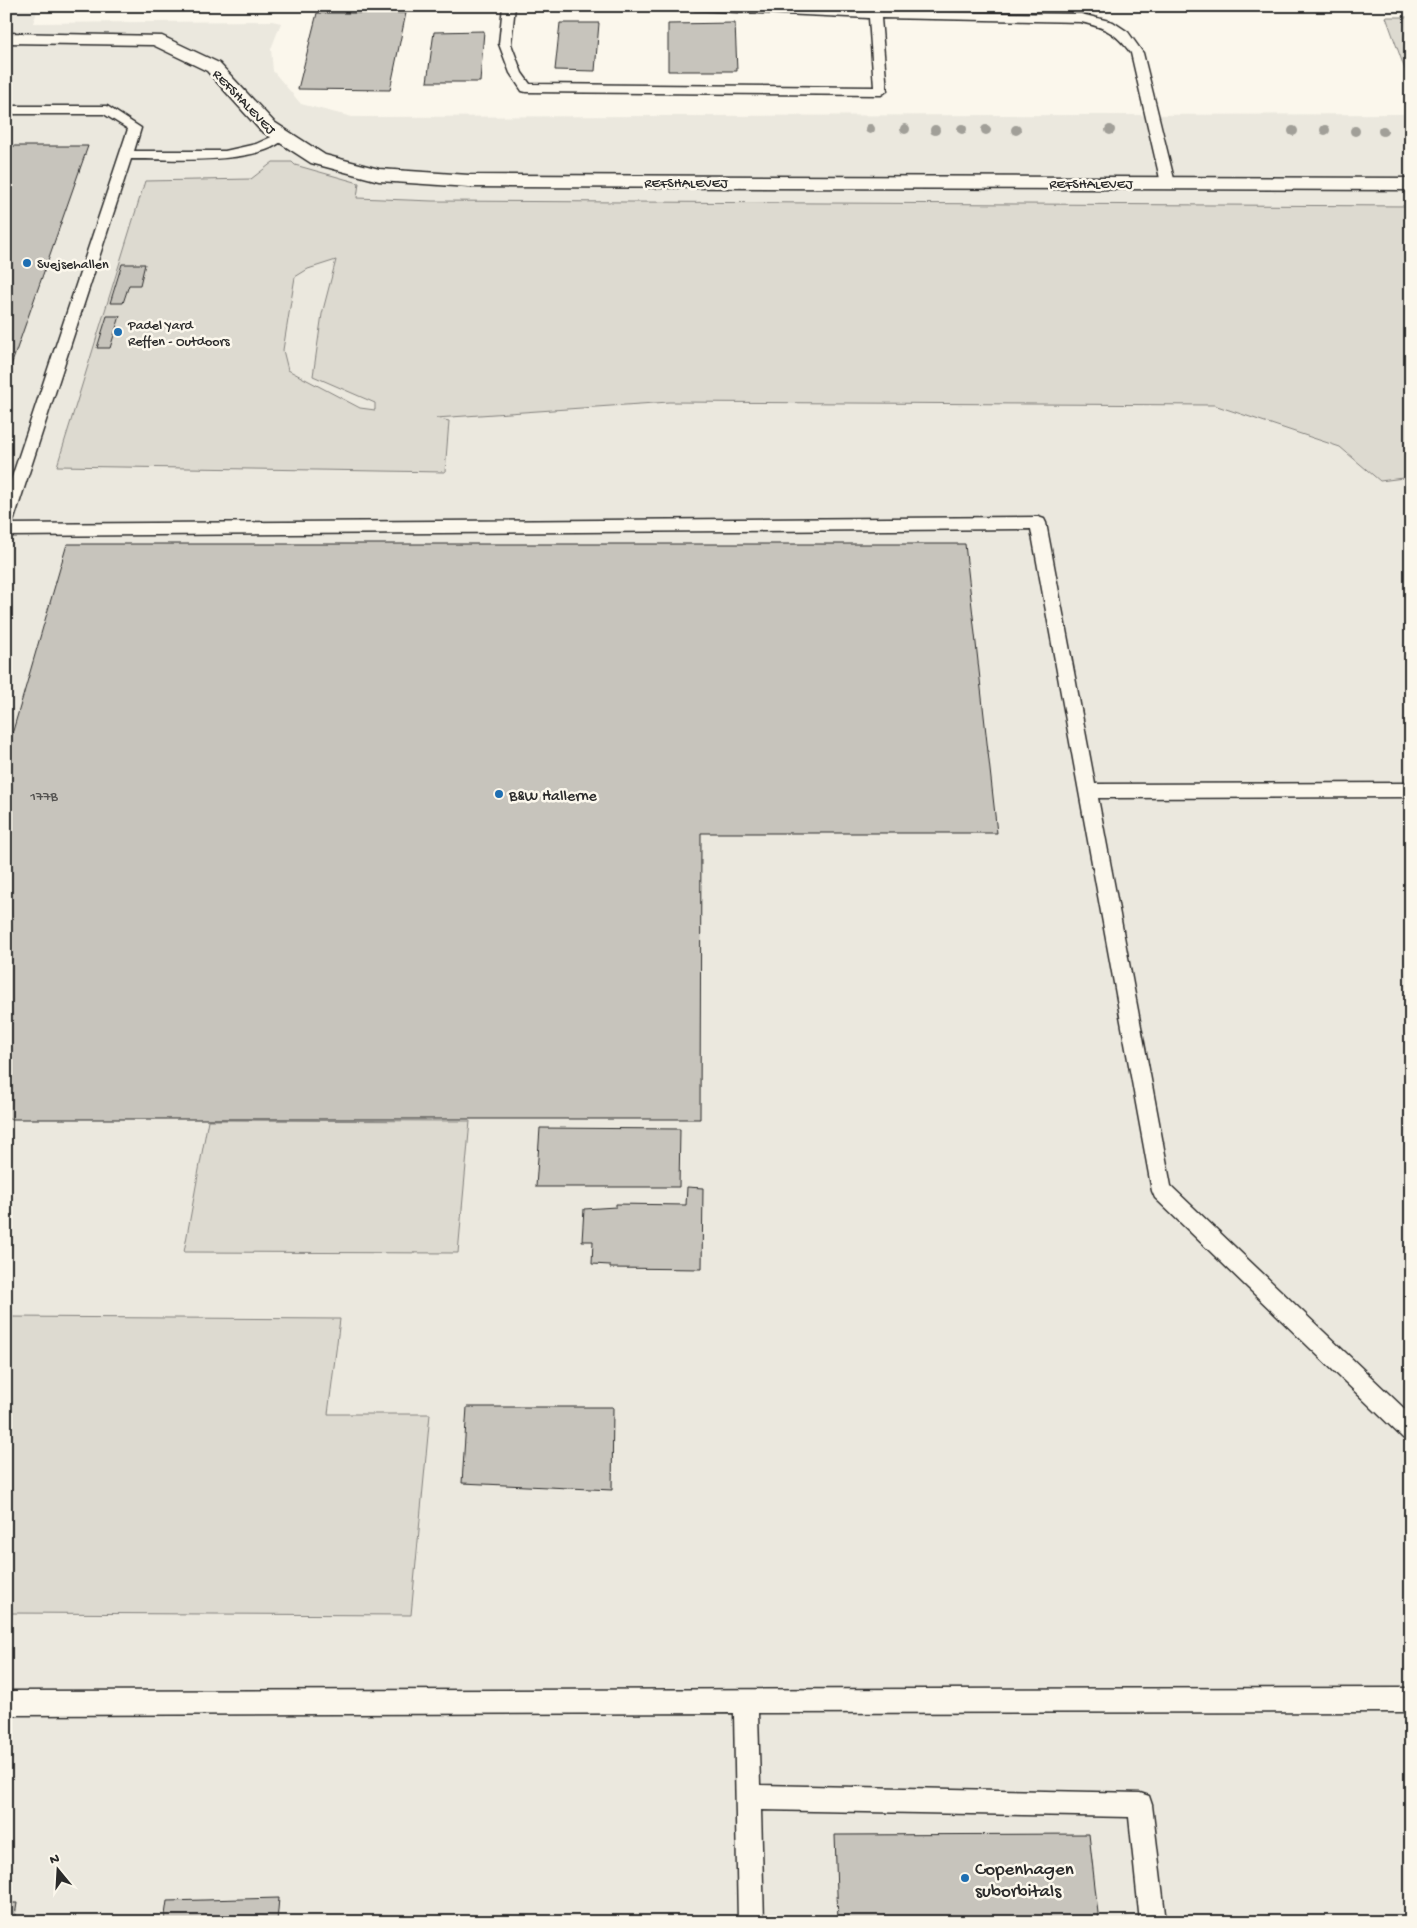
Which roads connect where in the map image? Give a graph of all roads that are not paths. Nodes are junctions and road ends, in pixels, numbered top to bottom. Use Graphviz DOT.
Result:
graph roads {
  1 [pos="509,6"];
  2 [pos="695,6"];
  3 [pos="874,11"];
  4 [pos="6,38"];
  5 [pos="6,110"];
  6 [pos="280,137"];
  7 [pos="127,155"];
  8 [pos="1168,184"];
  9 [pos="1411,184"];
  10 [pos="6,519"];
  11 [pos="6,530"];
  12 [pos="1411,790"];
  13 [pos="1088,791"];
  14 [pos="1411,1430"];
  15 [pos="1411,1700"];
  16 [pos="746,1701"];
  17 [pos="6,1703"];
  18 [pos="748,1797"];
  19 [pos="751,1922"];
  20 [pos="1153,1922"];
  1 -- 3 [label="lane"];
  2 -- 3 [label="lane"];
  3 -- 8 [label="lane"];
  4 -- 6 [label="street, REFSHALEVEJ"];
  5 -- 7 [label="lane"];
  6 -- 7 [label="lane"];
  6 -- 8 [label="street, REFSHALEVEJ"];
  7 -- 10 [label="lane"];
  8 -- 9 [label="street, REFSHALEVEJ"];
  11 -- 13 [label="lane"];
  12 -- 13 [label="lane"];
  13 -- 14 [label="lane"];
  15 -- 16 [label="lane"];
  16 -- 17 [label="lane"];
  16 -- 18 [label="lane"];
  18 -- 19 [label="lane"];
  18 -- 20 [label="lane"];
}
